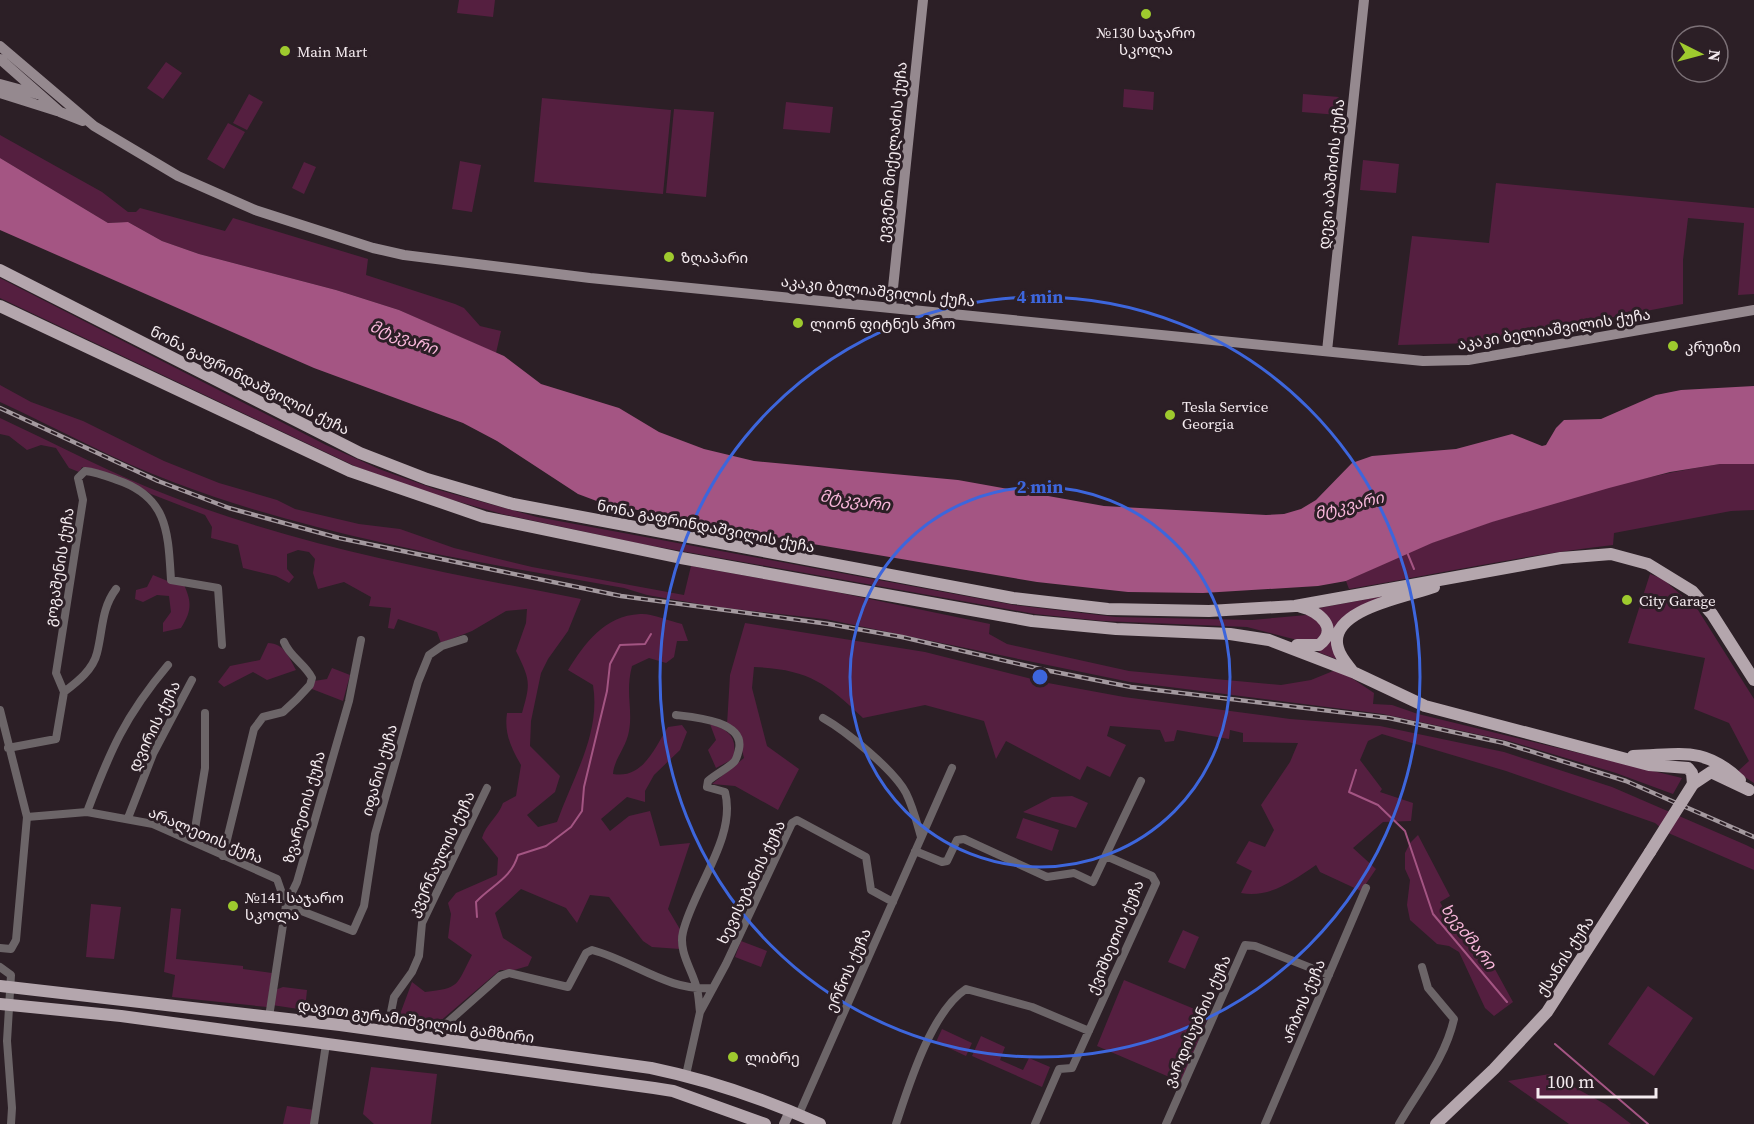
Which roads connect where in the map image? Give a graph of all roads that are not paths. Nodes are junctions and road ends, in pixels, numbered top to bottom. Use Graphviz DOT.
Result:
graph roads {
  1 [pos="923,0"];
  2 [pos="1364,0"];
  3 [pos="0,46"];
  4 [pos="0,59"];
  5 [pos="0,84"];
  6 [pos="0,93"];
  7 [pos="42,95"];
  8 [pos="60,97"];
  9 [pos="60,112"];
  10 [pos="94,126"];
  11 [pos="0,270"];
  12 [pos="0,306"];
  13 [pos="891,308"];
  14 [pos="1754,310"];
  15 [pos="1327,351"];
  16 [pos="1454,578"];
  17 [pos="116,589"];
  18 [pos="1294,606"];
  19 [pos="464,639"];
  20 [pos="361,640"];
  21 [pos="284,642"];
  22 [pos="1284,644"];
  23 [pos="222,645"];
  24 [pos="168,665"];
  25 [pos="1353,672"];
  26 [pos="192,680"];
  27 [pos="1754,680"];
  28 [pos="64,692"];
  29 [pos="0,710"];
  30 [pos="206,713"];
  31 [pos="676,715"];
  32 [pos="823,718"];
  33 [pos="8,748"];
  34 [pos="1622,757"];
  35 [pos="952,768"];
  36 [pos="1141,781"];
  37 [pos="1693,784"];
  38 [pos="487,788"];
  39 [pos="1752,791"];
  40 [pos="87,812"];
  41 [pos="27,817"];
  42 [pos="128,818"];
  43 [pos="921,837"];
  44 [pos="192,842"];
  45 [pos="915,851"];
  46 [pos="222,856"];
  47 [pos="1106,856"];
  48 [pos="1366,888"];
  49 [pos="893,902"];
  50 [pos="286,905"];
  51 [pos="0,948"];
  52 [pos="0,967"];
  53 [pos="1422,967"];
  54 [pos="1329,975"];
  55 [pos="5,986"];
  56 [pos="713,988"];
  57 [pos="698,990"];
  58 [pos="4,1004"];
  59 [pos="700,1012"];
  60 [pos="268,1017"];
  61 [pos="328,1024"];
  62 [pos="1089,1031"];
  63 [pos="387,1032"];
  64 [pos="430,1038"];
  65 [pos="326,1044"];
  66 [pos="686,1075"];
  67 [pos="795,1112"];
  68 [pos="10,1124"];
  69 [pos="314,1124"];
  70 [pos="765,1124"];
  71 [pos="784,1124"];
  72 [pos="820,1124"];
  73 [pos="896,1124"];
  74 [pos="1035,1124"];
  75 [pos="1166,1124"];
  76 [pos="1265,1124"];
  77 [pos="1399,1124"];
  78 [pos="1436,1124"];
  1 -- 13 [label="main road, ევგენი მიქელაძის ქუჩა"];
  2 -- 15 [label="main road, დევი აბაშიძის ქუჩა"];
  3 -- 8 [label="main road, აკაკი ბელიაშვილის ქუჩა"];
  4 -- 7 [label="main road, აკაკი ბელიაშვილის ქუჩა"];
  5 -- 7 [label="main road"];
  6 -- 9 [label="main road"];
  7 -- 8 [label="main road"];
  7 -- 9 [label="main road, აკაკი ბელიაშვილის ქუჩა"];
  8 -- 10 [label="main road, აკაკი ბელიაშვილის ქუჩა"];
  9 -- 10 [label="main road, აკაკი ბელიაშვილის ქუჩა"];
  10 -- 13 [label="main road, აკაკი ბელიაშვილის ქუჩა"];
  11 -- 18 [label="main road, ნონა გაფრინდაშვილის ქუჩა"];
  12 -- 22 [label="main road"];
  13 -- 15 [label="main road, აკაკი ბელიაშვილის ქუჩა"];
  14 -- 15 [label="main road, აკაკი ბელიაშვილის ქუჩა"];
  16 -- 18 [label="main road, ნონა გაფრინდაშვილის ქუჩა"];
  16 -- 25 [label="main road"];
  16 -- 27 [label="main road"];
  17 -- 28 [label="street"];
  18 -- 22 [label="main road"];
  19 -- 50 [label="street, იფანის ქუჩა"];
  20 -- 50 [label="street, ზვარეთის ქუჩა"];
  21 -- 46 [label="street"];
  22 -- 25 [label="main road"];
  23 -- 28 [label="street, გოგაშენის ქუჩა"];
  24 -- 40 [label="street"];
  25 -- 34 [label="main road"];
  26 -- 42 [label="street, დვირის ქუჩა"];
  28 -- 33 [label="street, გოგაშენის ქუჩა"];
  29 -- 33 [label="street"];
  30 -- 44 [label="street"];
  31 -- 57 [label="street, ხევისუბანის ქუჩა"];
  32 -- 43 [label="street"];
  33 -- 41 [label="street"];
  34 -- 37 [label="main road"];
  34 -- 39 [label="main road"];
  35 -- 43 [label="street, ერწოს ქუჩა"];
  36 -- 47 [label="street"];
  37 -- 39 [label="main road"];
  37 -- 78 [label="main road, ქსანის ქუჩა, bridge"];
  38 -- 63 [label="street, კვერნაულის ქუჩა"];
  40 -- 41 [label="street, არალეთის ქუჩა"];
  40 -- 42 [label="street, არალეთის ქუჩა"];
  41 -- 51 [label="street"];
  42 -- 44 [label="street, არალეთის ქუჩა"];
  43 -- 45 [label="street, ერწოს ქუჩა"];
  44 -- 46 [label="street, არალეთის ქუჩა"];
  45 -- 47 [label="street"];
  45 -- 49 [label="street, ერწოს ქუჩა"];
  46 -- 50 [label="street, არალეთის ქუჩა"];
  47 -- 62 [label="street, ქვიშხეთის ქუჩა"];
  48 -- 54 [label="street, არბოს ქუჩა"];
  49 -- 56 [label="street, ხევისუბანის ქუჩა"];
  49 -- 67 [label="street, ერწოს ქუჩა"];
  50 -- 60 [label="street, ზვარეთის ქუჩა"];
  52 -- 55 [label="street"];
  53 -- 77 [label="street"];
  54 -- 75 [label="street, ვარდისუბნის ქუჩა"];
  54 -- 76 [label="street, არბოს ქუჩა"];
  55 -- 58 [label="street"];
  55 -- 60 [label="main road, დავით გურამიშვილის გამზირი"];
  56 -- 57 [label="street"];
  56 -- 59 [label="street, ხევისუბანის ქუჩა"];
  57 -- 59 [label="street, ხევისუბანის ქუჩა"];
  57 -- 64 [label="street"];
  58 -- 65 [label="main road"];
  58 -- 68 [label="street"];
  59 -- 66 [label="street, ხევისუბანის ქუჩა"];
  60 -- 61 [label="main road, დავით გურამიშვილის გამზირი"];
  61 -- 63 [label="main road, დავით გურამიშვილის გამზირი"];
  61 -- 65 [label="main road"];
  62 -- 73 [label="street"];
  62 -- 74 [label="street, ქვიშხეთის ქუჩა"];
  63 -- 64 [label="main road, დავით გურამიშვილის გამზირი"];
  64 -- 66 [label="main road, დავით გურამიშვილის გამზირი"];
  65 -- 69 [label="street"];
  65 -- 70 [label="main road"];
  66 -- 67 [label="main road, დავით გურამიშვილის გამზირი"];
  67 -- 71 [label="main road"];
  67 -- 72 [label="main road, დავით გურამიშვილის გამზირი"];
}
